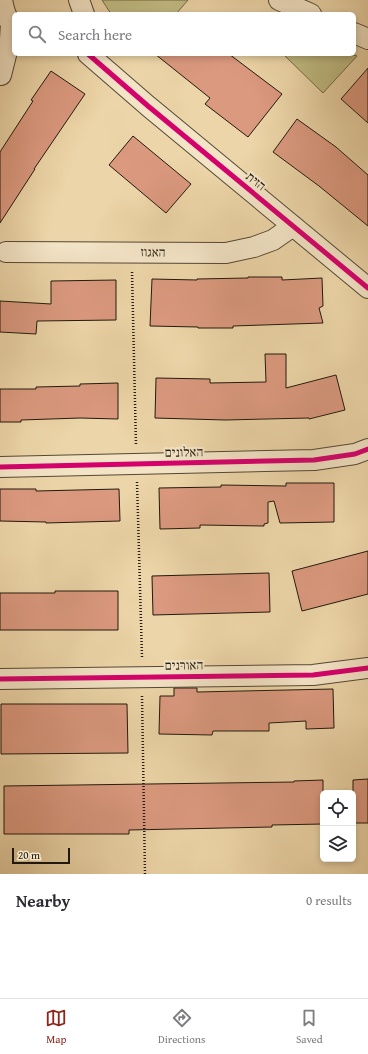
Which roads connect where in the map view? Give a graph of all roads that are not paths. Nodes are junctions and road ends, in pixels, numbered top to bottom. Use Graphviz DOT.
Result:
graph roads {
  1 [pos="2,0"];
  2 [pos="78,0"];
  3 [pos="279,0"];
  4 [pos="75,12"];
  5 [pos="83,12"];
  6 [pos="306,12"];
  7 [pos="12,25"];
  8 [pos="356,34"];
  9 [pos="368,39"];
  10 [pos="17,56"];
  11 [pos="90,56"];
  12 [pos="102,56"];
  13 [pos="0,75"];
  14 [pos="130,91"];
  15 [pos="293,226"];
  16 [pos="6,252"];
  17 [pos="368,288"];
  18 [pos="368,450"];
  19 [pos="0,467"];
  20 [pos="368,668"];
  21 [pos="0,679"];
  1 -- 7 [label="street"];
  2 -- 4 [label="street"];
  2 -- 5 [label="street"];
  3 -- 6 [label="street"];
  7 -- 13 [label="street"];
  8 -- 9 [label="street"];
  10 -- 13 [label="street"];
  11 -- 14 [label="street, הזית"];
  12 -- 14 [label="street, הזית"];
  14 -- 15 [label="street, הזית"];
  15 -- 16 [label="street, האגוז"];
  15 -- 17 [label="street, הזית"];
  18 -- 19 [label="street, האלונים"];
  20 -- 21 [label="street, האורנים"];
}
